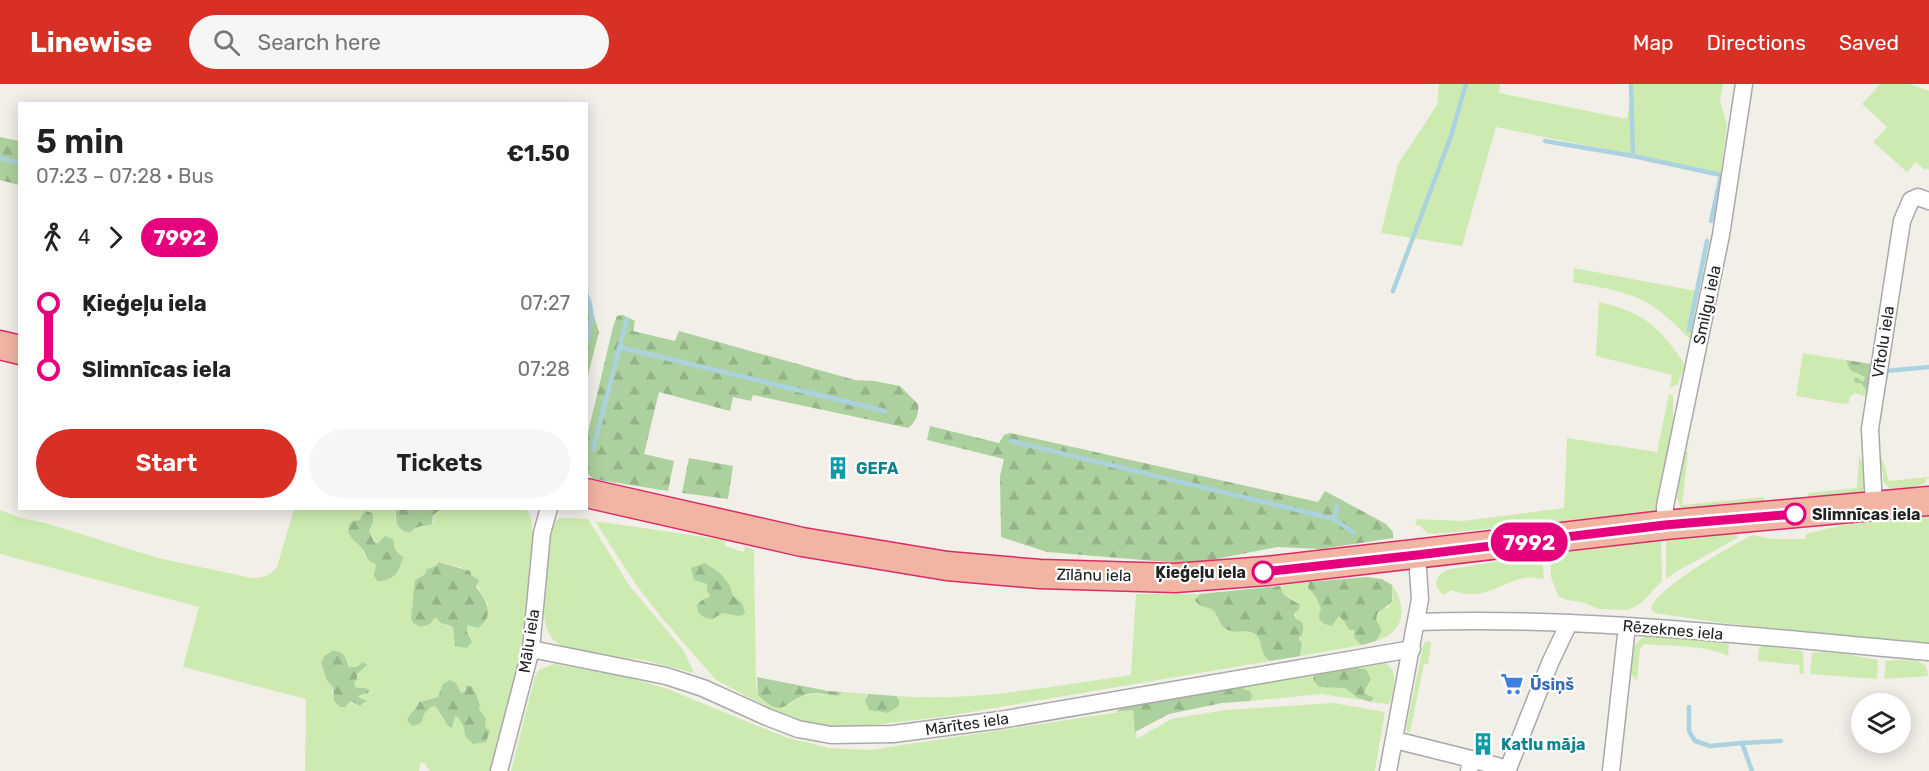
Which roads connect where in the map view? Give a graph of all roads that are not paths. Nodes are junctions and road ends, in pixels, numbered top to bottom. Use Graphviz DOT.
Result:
graph roads {
  1 [pos="1744,84"];
  2 [pos="1929,201"];
  3 [pos="0,345"];
  4 [pos="18,350"];
  5 [pos="588,493"];
  6 [pos="1929,501"];
  7 [pos="1874,507"];
  8 [pos="549,510"];
  9 [pos="1665,525"];
  10 [pos="1417,555"];
  11 [pos="1417,622"];
  12 [pos="1569,623"];
  13 [pos="1627,626"];
  14 [pos="531,649"];
  15 [pos="1412,649"];
  16 [pos="1929,652"];
  17 [pos="1395,740"];
  18 [pos="1470,765"];
  19 [pos="1510,770"];
  20 [pos="499,771"];
  21 [pos="1389,771"];
  22 [pos="1611,771"];
  1 -- 9 [label="street, Smilgu iela"];
  2 -- 7 [label="street, Vītolu iela"];
  3 -- 4 [label="highway"];
  5 -- 10 [label="highway, Zīlānu iela"];
  6 -- 7 [label="highway, Zīlānu iela"];
  7 -- 9 [label="highway, Zīlānu iela"];
  8 -- 14 [label="street, Mālu iela"];
  9 -- 10 [label="highway, Zīlānu iela"];
  10 -- 11 [label="street"];
  11 -- 12 [label="street, Rēzeknes iela"];
  11 -- 15 [label="street"];
  12 -- 13 [label="street, Rēzeknes iela"];
  12 -- 19 [label="street"];
  13 -- 16 [label="street, Rēzeknes iela"];
  13 -- 22 [label="street"];
  14 -- 15 [label="street, Mārītes iela"];
  14 -- 20 [label="street, Mālu iela"];
  15 -- 17 [label="street"];
  17 -- 18 [label="street"];
  17 -- 21 [label="street"];
  18 -- 19 [label="street"];
}
